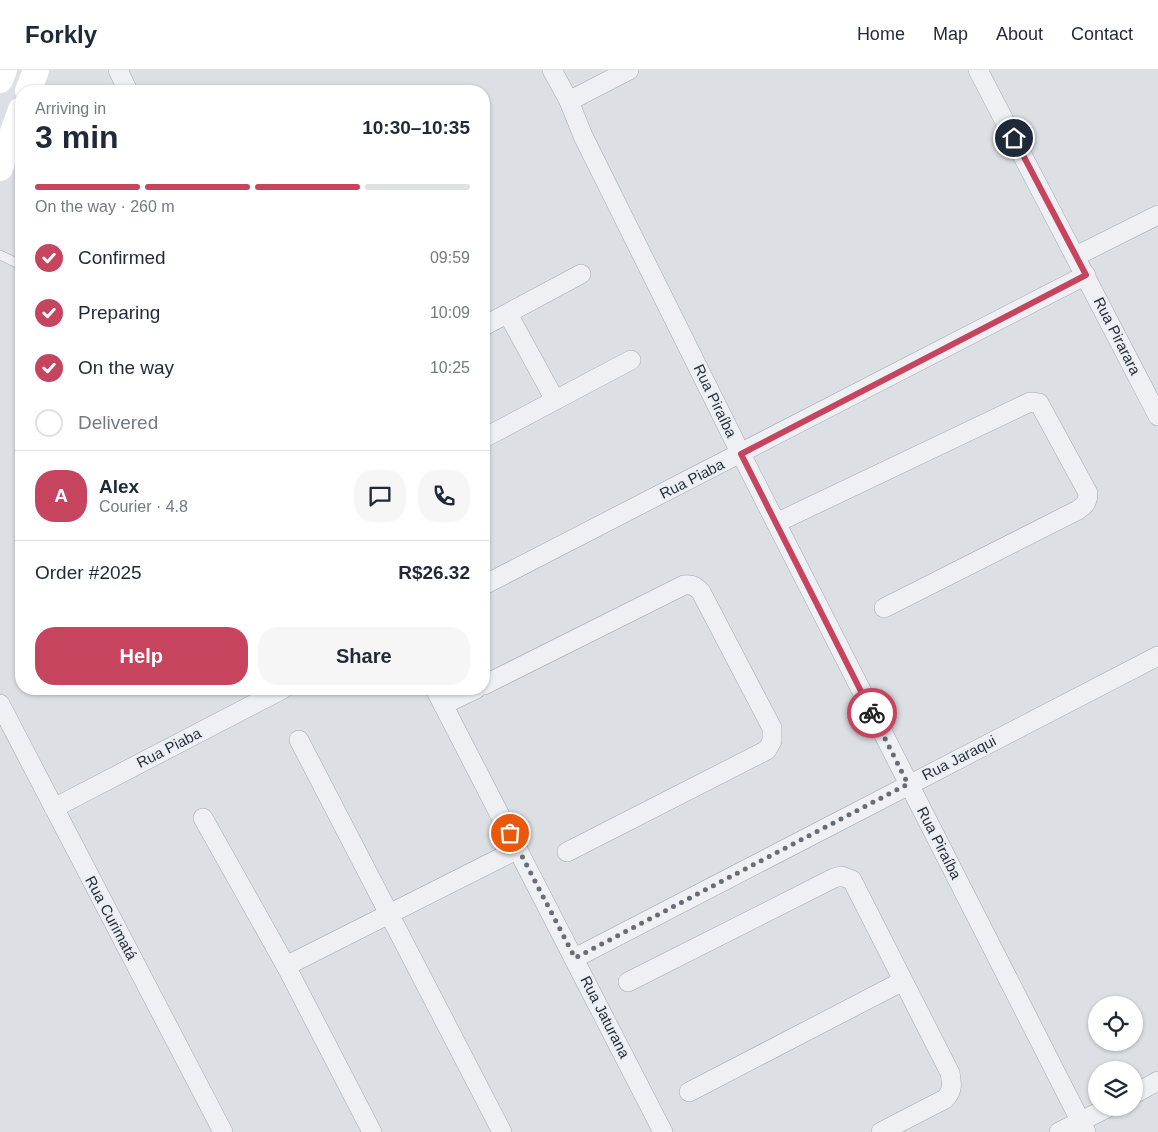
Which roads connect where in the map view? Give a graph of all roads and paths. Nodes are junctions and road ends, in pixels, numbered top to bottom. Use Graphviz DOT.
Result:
graph roads {
  1 [pos="4,70"];
  2 [pos="36,70"];
  3 [pos="116,70"];
  4 [pos="552,70"];
  5 [pos="629,70"];
  6 [pos="978,70"];
  7 [pos="0,80"];
  8 [pos="30,85"];
  9 [pos="125,85"];
  10 [pos="569,100"];
  11 [pos="15,127"];
  12 [pos="0,168"];
  13 [pos="1158,215"];
  14 [pos="0,255"];
  15 [pos="1076,256"];
  16 [pos="15,262"];
  17 [pos="581,274"];
  18 [pos="1086,275"];
  19 [pos="508,314"];
  20 [pos="490,323"];
  21 [pos="631,360"];
  22 [pos="555,400"];
  23 [pos="1158,416"];
  24 [pos="490,435"];
  25 [pos="741,454"];
  26 [pos="776,523"];
  27 [pos="490,583"];
  28 [pos="884,608"];
  29 [pos="1158,656"];
  30 [pos="490,682"];
  31 [pos="272,695"];
  32 [pos="439,697"];
  33 [pos="0,704"];
  34 [pos="299,740"];
  35 [pos="908,784"];
  36 [pos="54,808"];
  37 [pos="203,818"];
  38 [pos="518,849"];
  39 [pos="567,852"];
  40 [pos="390,913"];
  41 [pos="575,958"];
  42 [pos="286,966"];
  43 [pos="903,981"];
  44 [pos="628,982"];
  45 [pos="1158,1081"];
  46 [pos="1143,1089"];
  47 [pos="689,1092"];
  48 [pos="1096,1116"];
  49 [pos="1083,1126"];
  50 [pos="223,1132"];
  51 [pos="372,1132"];
  52 [pos="502,1132"];
  53 [pos="663,1132"];
  54 [pos="881,1132"];
  55 [pos="1059,1132"];
  1 -- 7 [label="main road"];
  2 -- 8 [label="main road"];
  3 -- 9 [label="street"];
  4 -- 10 [label="street, Rua Piraíba"];
  5 -- 10 [label="street"];
  6 -- 15 [label="street, Rua Pirarara"];
  10 -- 25 [label="street, Rua Piraíba"];
  11 -- 12 [label="main road"];
  13 -- 15 [label="street"];
  14 -- 16 [label="lane"];
  15 -- 18 [label="street, Rua Pirarara"];
  17 -- 19 [label="street"];
  18 -- 23 [label="street, Rua Pirarara"];
  18 -- 25 [label="street, Rua Piaba"];
  19 -- 20 [label="street"];
  19 -- 22 [label="street"];
  21 -- 22 [label="street"];
  22 -- 24 [label="street"];
  25 -- 26 [label="street, Rua Piraíba"];
  25 -- 27 [label="street, Rua Piaba"];
  26 -- 28 [label="street"];
  26 -- 35 [label="street, Rua Piraíba"];
  29 -- 35 [label="street, Rua Jaraqui"];
  30 -- 39 [label="street"];
  31 -- 36 [label="street, Rua Piaba"];
  32 -- 38 [label="street, Rua Jaturana"];
  33 -- 36 [label="street, Rua Curimatá"];
  34 -- 40 [label="street"];
  35 -- 41 [label="street, Rua Jaraqui"];
  35 -- 49 [label="street, Rua Piraíba"];
  36 -- 50 [label="street, Rua Curimatá"];
  37 -- 42 [label="street"];
  38 -- 40 [label="street"];
  38 -- 41 [label="street, Rua Jaturana"];
  40 -- 42 [label="street"];
  40 -- 52 [label="street"];
  41 -- 53 [label="street, Rua Jaturana"];
  42 -- 51 [label="street"];
  43 -- 44 [label="street"];
  43 -- 47 [label="street"];
  43 -- 54 [label="street"];
  45 -- 46 [label="street"];
  48 -- 49 [label="street"];
  49 -- 55 [label="street"];
}
